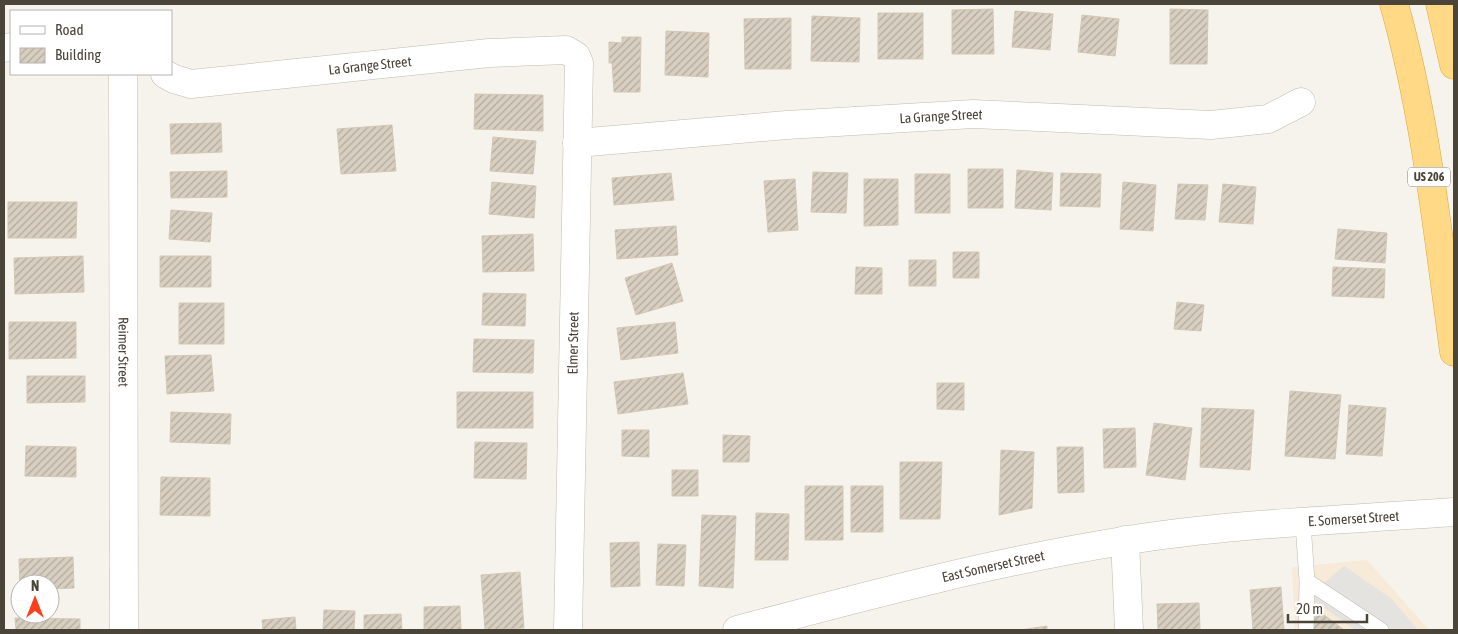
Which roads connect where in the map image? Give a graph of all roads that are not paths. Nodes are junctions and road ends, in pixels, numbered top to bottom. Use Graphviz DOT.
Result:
graph roads {
  1 [pos="1394,4"];
  2 [pos="1440,4"];
  3 [pos="576,56"];
  4 [pos="1454,65"];
  5 [pos="123,75"];
  6 [pos="167,75"];
  7 [pos="1302,102"];
  8 [pos="577,144"];
  9 [pos="1454,352"];
  10 [pos="1454,512"];
  11 [pos="1303,523"];
  12 [pos="1253,526"];
  13 [pos="1125,540"];
  14 [pos="1307,581"];
  15 [pos="124,630"];
  16 [pos="568,630"];
  17 [pos="737,630"];
  18 [pos="1129,630"];
  19 [pos="1306,630"];
  20 [pos="1381,630"];
  1 -- 9 [label="highway, US 206"];
  2 -- 4 [label="highway"];
  3 -- 6 [label="street, La Grange Street"];
  3 -- 8 [label="street, Elmer Street"];
  5 -- 15 [label="street, Reimer Street"];
  7 -- 8 [label="street, La Grange Street"];
  8 -- 16 [label="street, Elmer Street"];
  10 -- 11 [label="street, E. Somerset Street"];
  11 -- 12 [label="street, E. Somerset Street"];
  11 -- 14 [label="lane"];
  12 -- 13 [label="street, East Somerset Street"];
  13 -- 17 [label="street, East Somerset Street"];
  13 -- 18 [label="street"];
  14 -- 19 [label="lane"];
  14 -- 20 [label="lane"];
}
